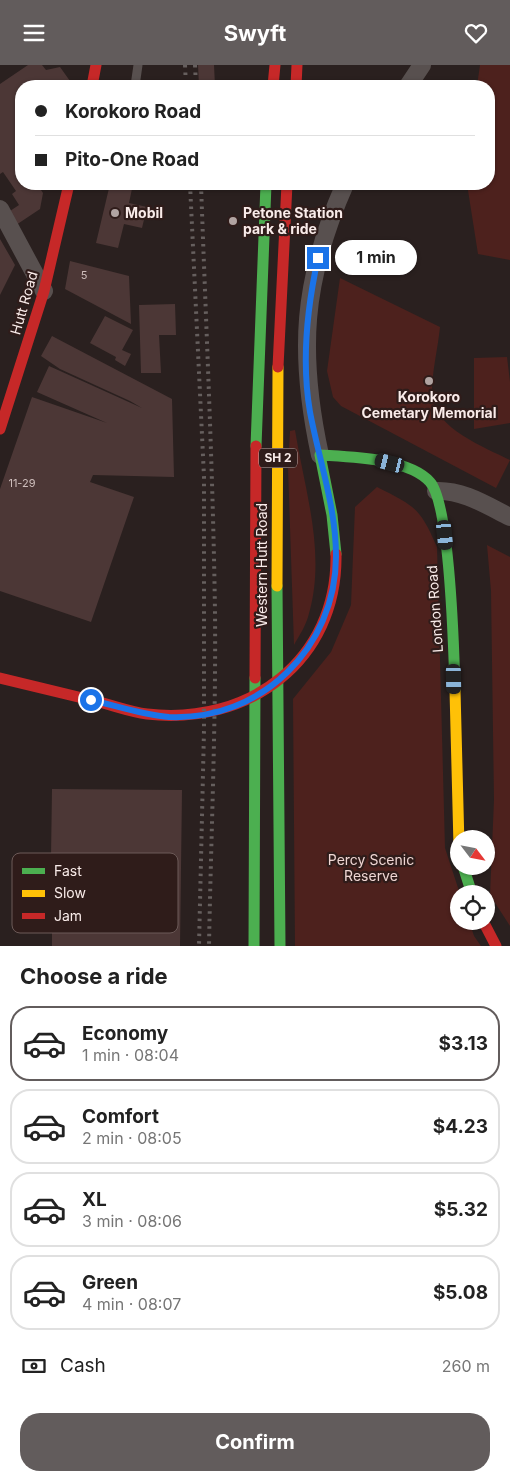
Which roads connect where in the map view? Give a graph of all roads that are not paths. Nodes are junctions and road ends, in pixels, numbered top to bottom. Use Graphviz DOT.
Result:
graph roads {
  1 [pos="96,65"];
  2 [pos="138,65"];
  3 [pos="275,65"];
  4 [pos="298,65"];
  5 [pos="422,65"];
  6 [pos="93,80"];
  7 [pos="136,80"];
  8 [pos="274,80"];
  9 [pos="297,80"];
  10 [pos="412,80"];
  11 [pos="68,190"];
  12 [pos="266,190"];
  13 [pos="288,190"];
  14 [pos="343,190"];
  15 [pos="0,209"];
  16 [pos="44,291"];
  17 [pos="2,414"];
  18 [pos="0,429"];
  19 [pos="320,455"];
  20 [pos="436,491"];
  21 [pos="510,517"];
  22 [pos="0,678"];
  23 [pos="459,830"];
  24 [pos="488,930"];
  25 [pos="254,946"];
  26 [pos="280,946"];
  27 [pos="496,946"];
  1 -- 6 [label="main road"];
  2 -- 7 [label="lane"];
  3 -- 8 [label="main road"];
  4 -- 9 [label="main road"];
  5 -- 10 [label="street"];
  11 -- 16 [label="main road, Hutt Road"];
  12 -- 25 [label="main road, Western Hutt Road / SH 2"];
  13 -- 26 [label="main road, Western Hutt Road / SH 2"];
  14 -- 19 [label="street"];
  15 -- 16 [label="street"];
  16 -- 17 [label="main road, Hutt Road"];
  17 -- 18 [label="main road, Hutt Road"];
  19 -- 20 [label="main road"];
  19 -- 22 [label="main road"];
  20 -- 21 [label="street"];
  20 -- 23 [label="main road, London Road"];
  24 -- 27 [label="main road"];
}
